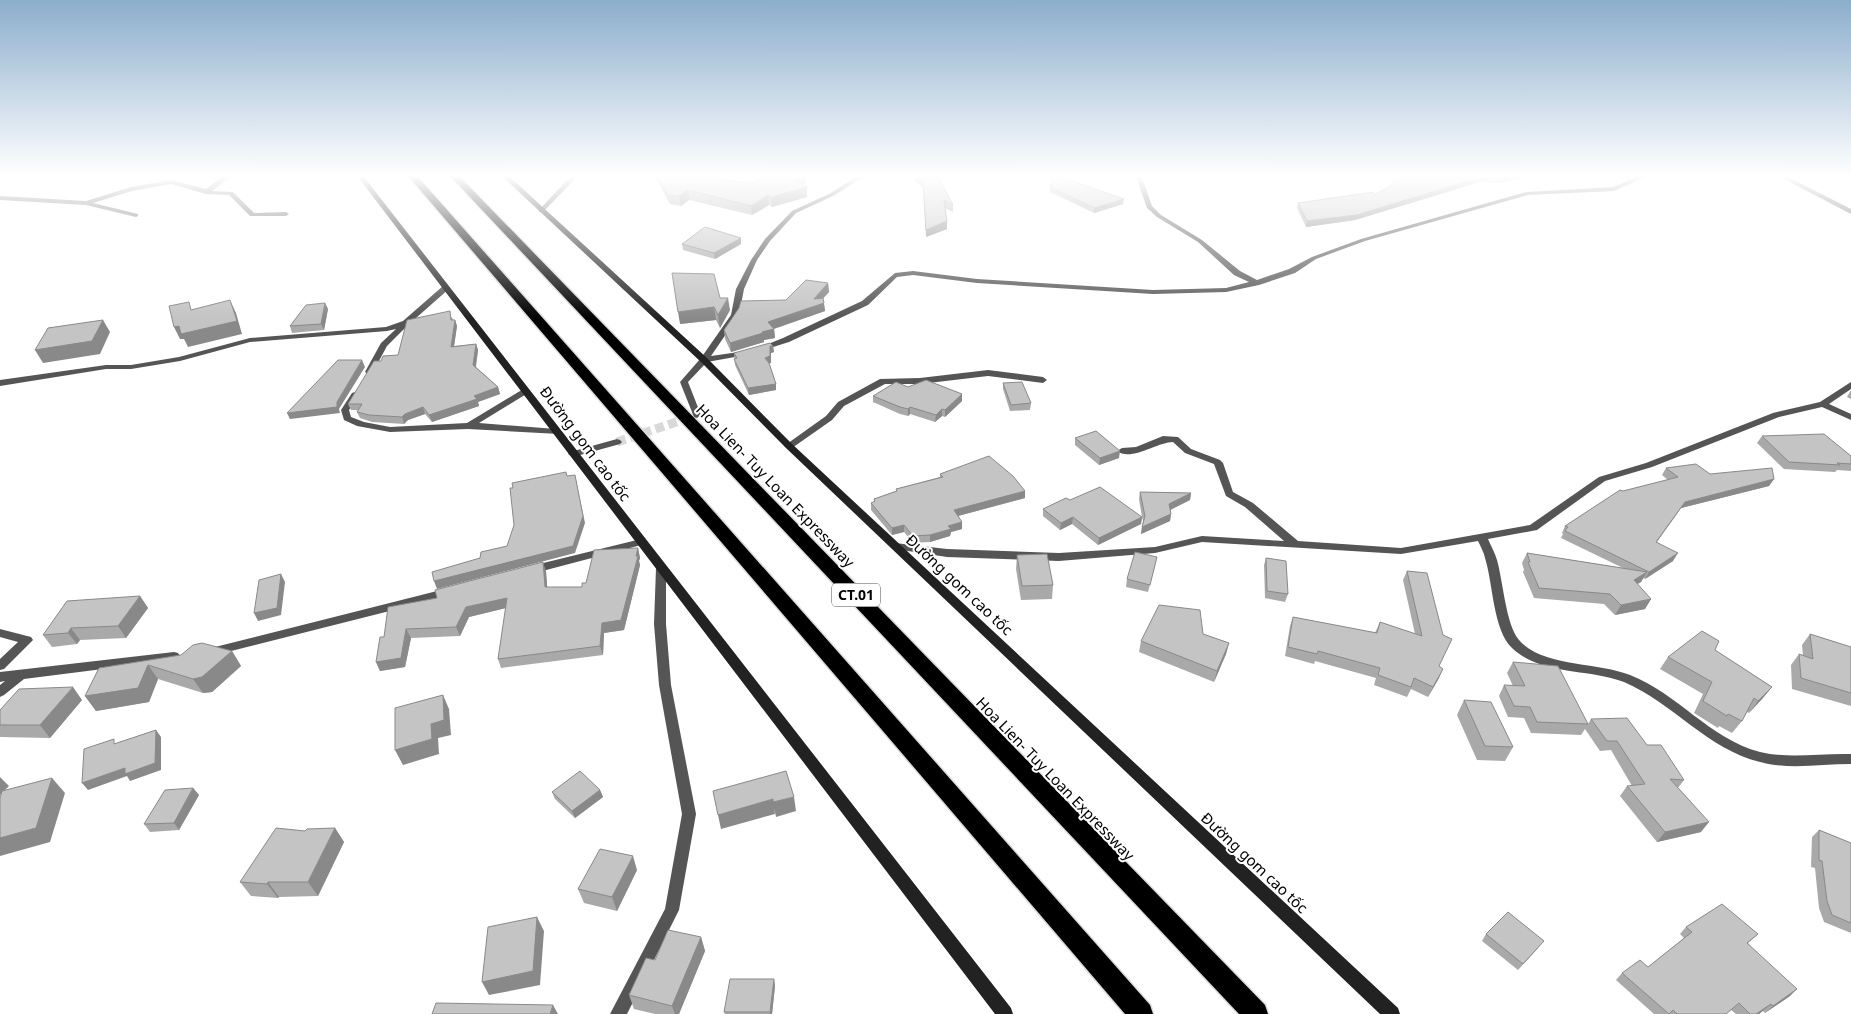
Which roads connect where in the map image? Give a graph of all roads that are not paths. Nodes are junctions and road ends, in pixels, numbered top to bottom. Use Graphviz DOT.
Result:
graph roads {
  1 [pos="397,224"];
  2 [pos="453,224"];
  3 [pos="499,224"];
  4 [pos="556,224"];
  5 [pos="782,224"];
  6 [pos="1172,224"];
  7 [pos="1418,224"];
  8 [pos="1256,283"];
  9 [pos="446,288"];
  10 [pos="406,323"];
  11 [pos="704,360"];
  12 [pos="1043,380"];
  13 [pos="0,384"];
  14 [pos="1851,385"];
  15 [pos="525,390"];
  16 [pos="1823,404"];
  17 [pos="698,415"];
  18 [pos="1851,417"];
  19 [pos="469,426"];
  20 [pos="556,432"];
  21 [pos="616,442"];
  22 [pos="789,446"];
  23 [pos="1122,451"];
  24 [pos="573,454"];
  25 [pos="1482,537"];
  26 [pos="641,542"];
  27 [pos="1296,545"];
  28 [pos="895,546"];
  29 [pos="661,568"];
  30 [pos="516,574"];
  31 [pos="458,589"];
  32 [pos="0,633"];
  33 [pos="0,666"];
  34 [pos="20,674"];
  35 [pos="0,678"];
  36 [pos="0,692"];
  37 [pos="1851,759"];
  38 [pos="618,1014"];
  39 [pos="1005,1014"];
  40 [pos="1141,1014"];
  41 [pos="1256,1014"];
  42 [pos="1392,1014"];
  1 -- 9 [label="main road, Đường gom cao tốc"];
  2 -- 40 [label="highway"];
  3 -- 41 [label="highway, Hoa Lien- Tuy Loan Expressway / CT.01"];
  4 -- 11 [label="main road, Đường gom cao tốc"];
  5 -- 11 [label="street"];
  6 -- 8 [label="street"];
  7 -- 8 [label="street"];
  8 -- 11 [label="street"];
  9 -- 10 [label="street"];
  9 -- 15 [label="main road, Đường gom cao tốc"];
  10 -- 13 [label="street"];
  10 -- 19 [label="street"];
  11 -- 17 [label="street"];
  11 -- 22 [label="main road, Đường gom cao tốc"];
  12 -- 22 [label="street"];
  14 -- 16 [label="street"];
  15 -- 19 [label="street"];
  15 -- 20 [label="main road, Đường gom cao tốc"];
  16 -- 18 [label="street"];
  16 -- 25 [label="street"];
  19 -- 20 [label="street"];
  20 -- 24 [label="main road, Đường gom cao tốc"];
  21 -- 24 [label="street"];
  22 -- 28 [label="main road, Đường gom cao tốc"];
  23 -- 27 [label="street"];
  24 -- 26 [label="main road, Đường gom cao tốc"];
  25 -- 27 [label="street"];
  25 -- 37 [label="street"];
  26 -- 29 [label="main road, Đường gom cao tốc"];
  26 -- 30 [label="street"];
  27 -- 28 [label="street"];
  28 -- 42 [label="main road, Đường gom cao tốc"];
  29 -- 38 [label="street"];
  29 -- 39 [label="main road, Đường gom cao tốc"];
  31 -- 34 [label="street"];
  32 -- 33 [label="street"];
  34 -- 35 [label="street"];
  34 -- 36 [label="street"];
}
